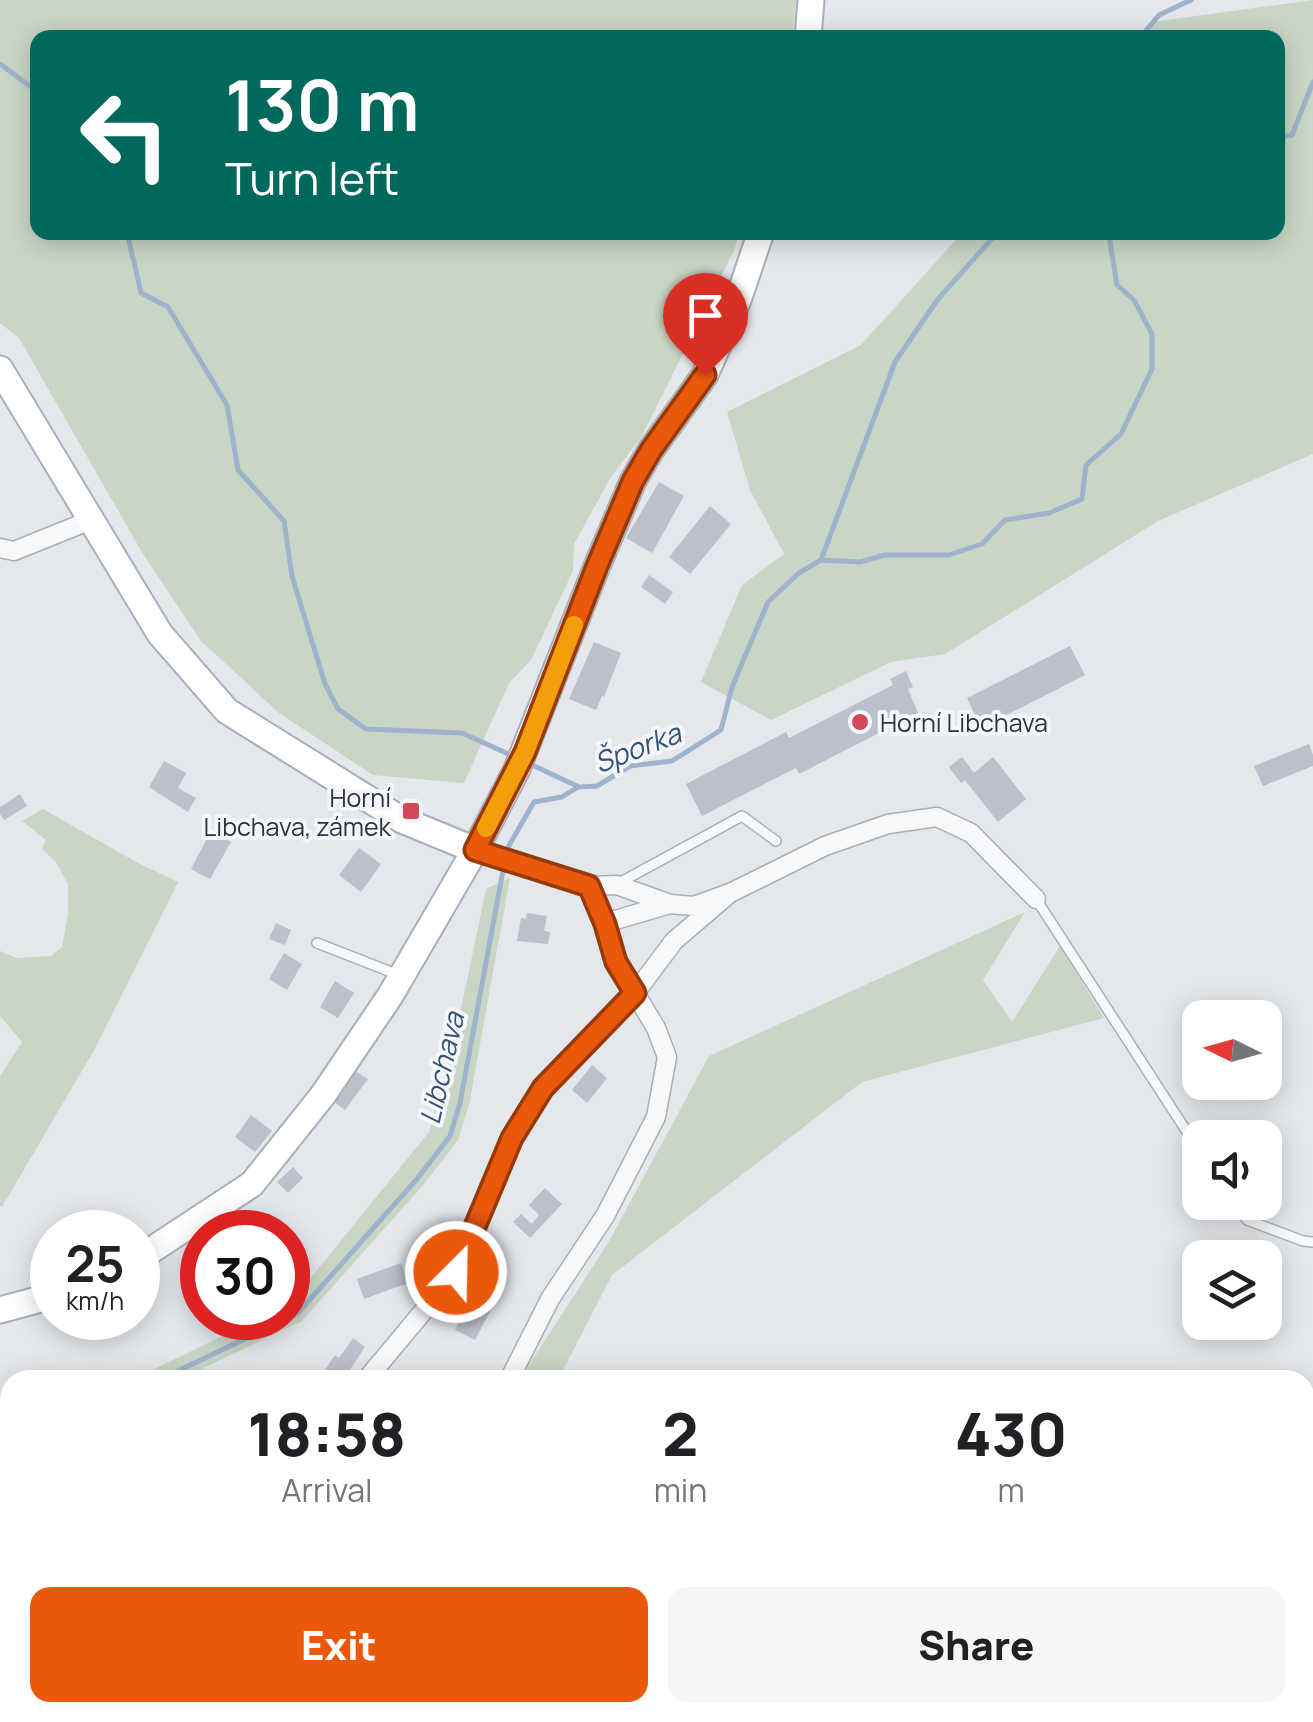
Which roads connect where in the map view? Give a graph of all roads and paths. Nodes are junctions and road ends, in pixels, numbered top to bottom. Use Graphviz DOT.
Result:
graph roads {
  1 [pos="811,0"];
  2 [pos="809,30"];
  3 [pos="758,240"];
  4 [pos="0,370"];
  5 [pos="91,520"];
  6 [pos="0,548"];
  7 [pos="776,842"];
  8 [pos="485,853"];
  9 [pos="617,885"];
  10 [pos="589,886"];
  11 [pos="730,893"];
  12 [pos="1036,899"];
  13 [pos="670,904"];
  14 [pos="605,924"];
  15 [pos="317,943"];
  16 [pos="402,976"];
  17 [pos="635,993"];
  18 [pos="1182,1124"];
  19 [pos="1246,1220"];
  20 [pos="1313,1242"];
  21 [pos="160,1245"];
  22 [pos="30,1302"];
  23 [pos="0,1310"];
  24 [pos="374,1370"];
  25 [pos="514,1370"];
  1 -- 2 [label="street"];
  3 -- 8 [label="street"];
  4 -- 5 [label="street"];
  5 -- 6 [label="street"];
  5 -- 8 [label="street"];
  7 -- 9 [label="lane"];
  8 -- 10 [label="street"];
  8 -- 16 [label="street"];
  9 -- 10 [label="street"];
  9 -- 13 [label="street"];
  10 -- 14 [label="street"];
  11 -- 12 [label="street"];
  11 -- 13 [label="street"];
  11 -- 17 [label="street"];
  12 -- 18 [label="lane"];
  13 -- 14 [label="street"];
  14 -- 17 [label="street"];
  15 -- 16 [label="lane"];
  16 -- 21 [label="street"];
  17 -- 24 [label="street"];
  17 -- 25 [label="street"];
  19 -- 20 [label="lane"];
  22 -- 23 [label="street"];
}
